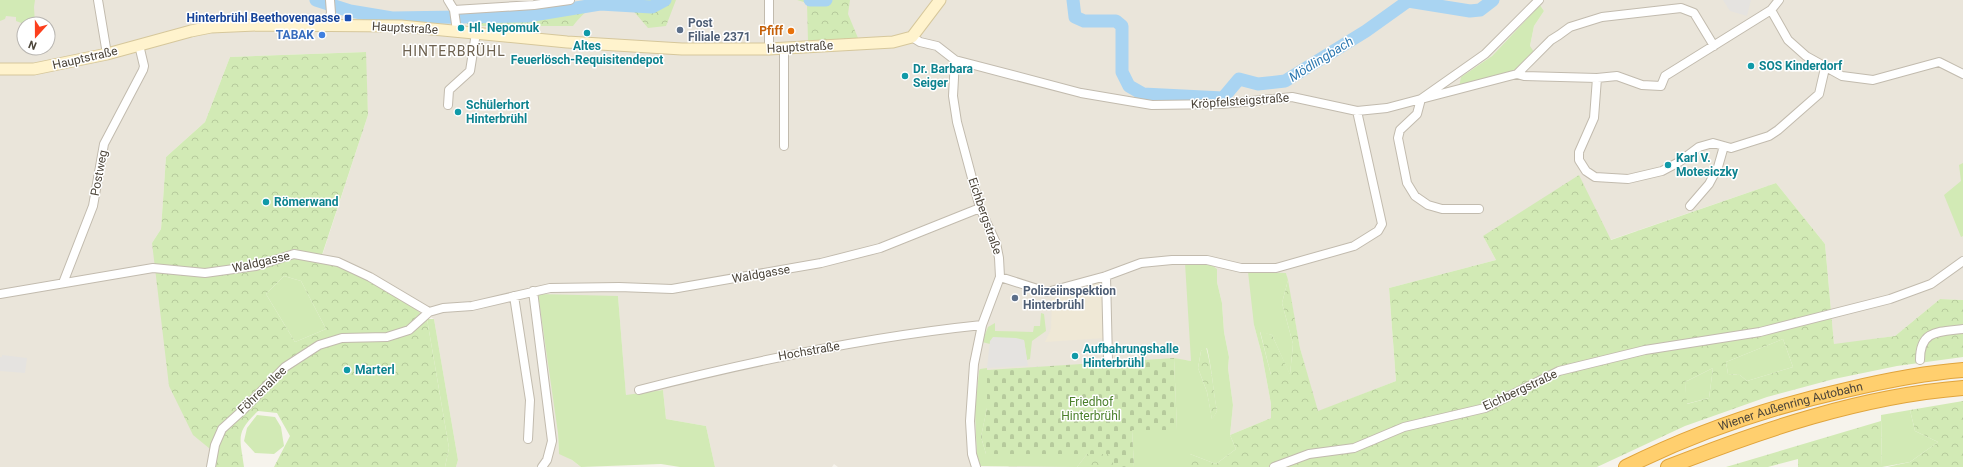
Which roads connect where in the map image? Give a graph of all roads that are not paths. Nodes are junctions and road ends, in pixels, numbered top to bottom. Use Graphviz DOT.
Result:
graph roads {
  1 [pos="98,0"];
  2 [pos="330,0"];
  3 [pos="448,0"];
  4 [pos="570,0"];
  5 [pos="770,0"];
  6 [pos="940,0"];
  7 [pos="1539,0"];
  8 [pos="1779,0"];
  9 [pos="1771,10"];
  10 [pos="454,12"];
  11 [pos="326,26"];
  12 [pos="457,28"];
  13 [pos="476,33"];
  14 [pos="912,37"];
  15 [pos="139,45"];
  16 [pos="1714,46"];
  17 [pos="784,48"];
  18 [pos="769,49"];
  19 [pos="107,54"];
  20 [pos="955,60"];
  21 [pos="1825,68"];
  22 [pos="0,69"];
  23 [pos="1516,74"];
  24 [pos="1963,74"];
  25 [pos="1597,78"];
  26 [pos="1421,99"];
  27 [pos="448,105"];
  28 [pos="1357,110"];
  29 [pos="784,146"];
  30 [pos="1724,146"];
  31 [pos="1690,206"];
  32 [pos="980,208"];
  33 [pos="1479,209"];
  34 [pos="1963,261"];
  35 [pos="1106,276"];
  36 [pos="1000,277"];
  37 [pos="63,283"];
  38 [pos="533,291"];
  39 [pos="0,294"];
  40 [pos="514,296"];
  41 [pos="429,312"];
  42 [pos="982,325"];
  43 [pos="1963,329"];
  44 [pos="1108,360"];
  45 [pos="1920,360"];
  46 [pos="1963,370"];
  47 [pos="1963,388"];
  48 [pos="639,390"];
  49 [pos="528,439"];
  50 [pos="211,467"];
  51 [pos="542,467"];
  52 [pos="976,467"];
  53 [pos="1274,467"];
  54 [pos="1626,467"];
  55 [pos="1668,467"];
  1 -- 19 [label="street"];
  2 -- 11 [label="street"];
  3 -- 10 [label="street"];
  4 -- 10 [label="street"];
  5 -- 18 [label="street"];
  6 -- 14 [label="main road"];
  7 -- 26 [label="street, Kröpfelsteigstraße"];
  8 -- 9 [label="street"];
  9 -- 16 [label="street"];
  9 -- 21 [label="street"];
  10 -- 12 [label="street"];
  11 -- 12 [label="main road, Hauptstraße"];
  11 -- 15 [label="main road, Hauptstraße"];
  12 -- 13 [label="main road, Hauptstraße"];
  13 -- 18 [label="main road, Hauptstraße"];
  13 -- 27 [label="street"];
  14 -- 17 [label="main road, Hauptstraße"];
  14 -- 20 [label="street"];
  15 -- 19 [label="main road, Hauptstraße"];
  15 -- 37 [label="street, Postweg"];
  16 -- 23 [label="street"];
  16 -- 25 [label="street"];
  17 -- 18 [label="main road, Hauptstraße"];
  17 -- 29 [label="street"];
  19 -- 22 [label="main road, Hauptstraße"];
  20 -- 28 [label="street, Kröpfelsteigstraße"];
  20 -- 32 [label="street, Eichbergstraße"];
  21 -- 24 [label="street"];
  21 -- 30 [label="street"];
  23 -- 25 [label="street"];
  23 -- 26 [label="street"];
  25 -- 30 [label="street"];
  26 -- 28 [label="street, Kröpfelsteigstraße"];
  26 -- 33 [label="street"];
  28 -- 35 [label="street"];
  30 -- 31 [label="street"];
  32 -- 36 [label="street, Eichbergstraße"];
  32 -- 38 [label="street, Waldgasse"];
  34 -- 53 [label="street, Eichbergstraße"];
  35 -- 36 [label="street"];
  35 -- 44 [label="street"];
  36 -- 42 [label="street, Eichbergstraße"];
  37 -- 39 [label="street, Waldgasse"];
  37 -- 41 [label="street, Waldgasse"];
  38 -- 40 [label="street, Waldgasse"];
  38 -- 51 [label="street"];
  40 -- 41 [label="street, Waldgasse"];
  40 -- 49 [label="street"];
  41 -- 50 [label="street, Föhrenallee"];
  42 -- 48 [label="street, Hochstraße"];
  42 -- 52 [label="street, Eichbergstraße"];
  43 -- 45 [label="street"];
  46 -- 54 [label="highway, Wiener Außenring Autobahn"];
  47 -- 55 [label="highway, Wiener Außenring Autobahn"];
}
